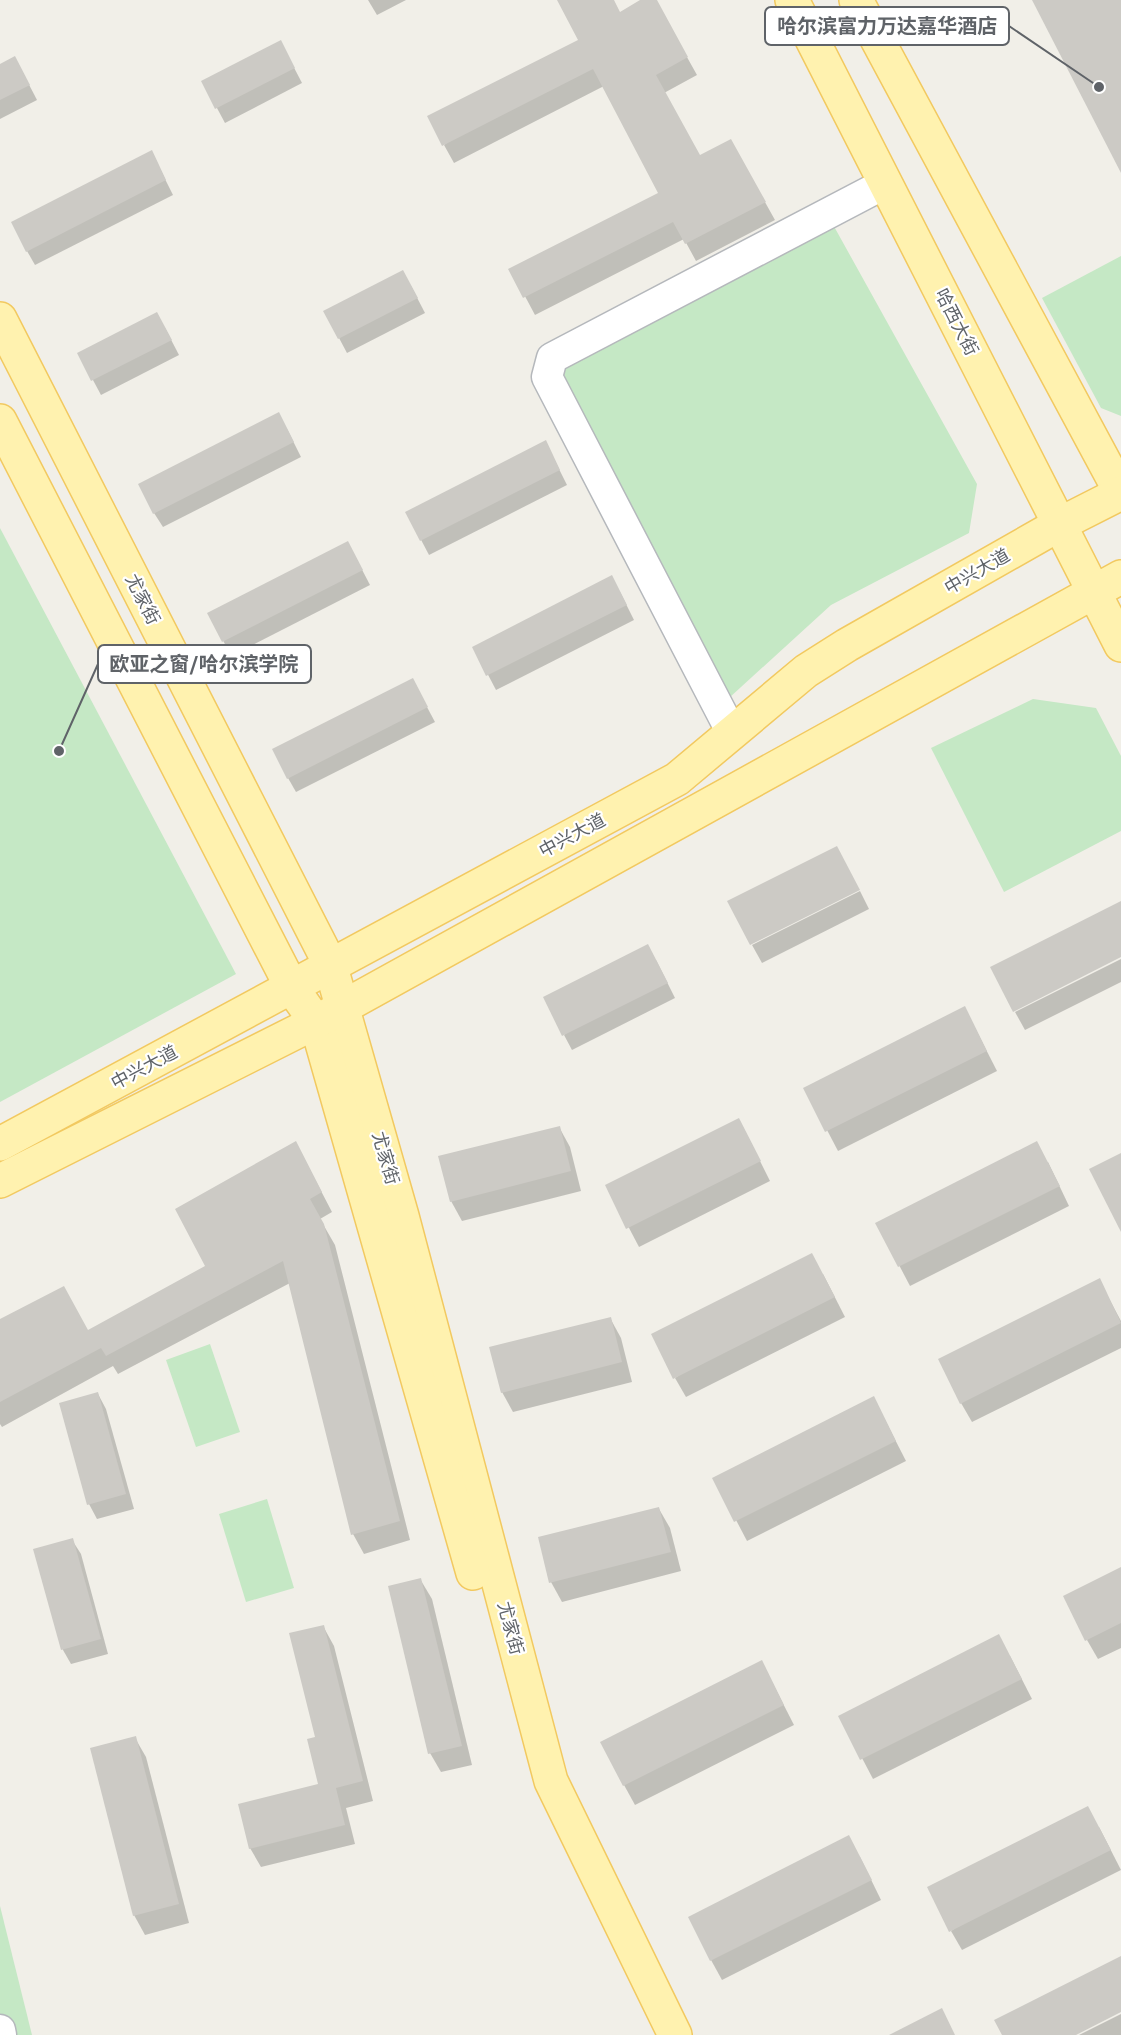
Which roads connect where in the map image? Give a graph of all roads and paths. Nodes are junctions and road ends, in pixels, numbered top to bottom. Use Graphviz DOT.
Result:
graph roads {
  1 [pos="792,0"];
  2 [pos="866,3"];
  3 [pos="885,183"];
  4 [pos="0,319"];
  5 [pos="0,421"];
  6 [pos="1121,493"];
  7 [pos="1060,524"];
  8 [pos="1107,585"];
  9 [pos="1121,645"];
  10 [pos="732,733"];
  11 [pos="330,964"];
  12 [pos="292,988"];
  13 [pos="329,1015"];
  14 [pos="0,1144"];
  15 [pos="0,1182"];
  16 [pos="0,2030"];
  17 [pos="1,2035"];
  18 [pos="655,2035"];
  19 [pos="675,2035"];
  1 -- 3 [label="main road, 哈西大街"];
  2 -- 6 [label="main road"];
  3 -- 7 [label="main road, 哈西大街"];
  3 -- 10 [label="lane"];
  4 -- 11 [label="main road, 尤家街"];
  5 -- 12 [label="main road, 尤家街"];
  6 -- 7 [label="main road, 中兴大道"];
  7 -- 8 [label="main road, 哈西大街"];
  7 -- 10 [label="main road, 中兴大道"];
  8 -- 9 [label="main road, 哈西大街"];
  8 -- 13 [label="main road, 中兴大道"];
  10 -- 11 [label="main road, 中兴大道"];
  11 -- 12 [label="main road, 中兴大道"];
  11 -- 13 [label="main road, 尤家街"];
  12 -- 13 [label="main road, 尤家街"];
  12 -- 14 [label="main road, 中兴大道"];
  13 -- 15 [label="main road, 中兴大道"];
  13 -- 18 [label="main road, 尤家街"];
  13 -- 19 [label="main road, 尤家街"];
  16 -- 17 [label="lane"];
}
